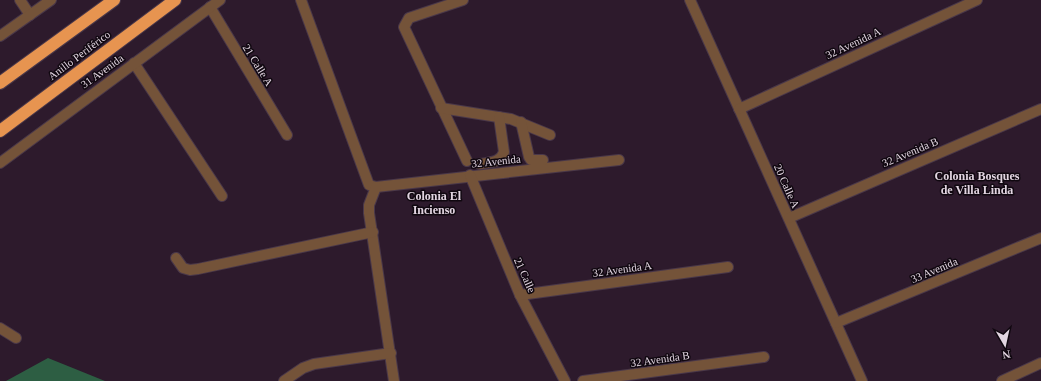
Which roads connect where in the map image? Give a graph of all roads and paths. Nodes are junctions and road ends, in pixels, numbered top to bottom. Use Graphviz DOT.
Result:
graph roads {
  1 [pos="20,0"];
  2 [pos="51,0"];
  3 [pos="114,0"];
  4 [pos="174,0"];
  5 [pos="220,0"];
  6 [pos="301,0"];
  7 [pos="463,0"];
  8 [pos="977,0"];
  9 [pos="693,1"];
  10 [pos="210,7"];
  11 [pos="30,15"];
  12 [pos="0,36"];
  13 [pos="134,63"];
  14 [pos="0,83"];
  15 [pos="441,108"];
  16 [pos="739,109"];
  17 [pos="1041,109"];
  18 [pos="499,117"];
  19 [pos="521,122"];
  20 [pos="0,130"];
  21 [pos="287,135"];
  22 [pos="550,136"];
  23 [pos="543,160"];
  24 [pos="619,160"];
  25 [pos="467,161"];
  26 [pos="0,163"];
  27 [pos="480,164"];
  28 [pos="470,176"];
  29 [pos="376,186"];
  30 [pos="222,196"];
  31 [pos="789,218"];
  32 [pos="373,232"];
  33 [pos="1041,238"];
  34 [pos="176,258"];
  35 [pos="728,267"];
  36 [pos="520,295"];
  37 [pos="836,323"];
  38 [pos="0,328"];
  39 [pos="16,338"];
  40 [pos="391,353"];
  41 [pos="764,357"];
  42 [pos="1041,364"];
  43 [pos="284,381"];
  44 [pos="394,381"];
  45 [pos="565,381"];
  46 [pos="583,381"];
  47 [pos="862,381"];
  48 [pos="1002,381"];
  1 -- 11 [label="street"];
  2 -- 11 [label="street"];
  3 -- 14 [label="highway"];
  4 -- 20 [label="highway, Anillo Periférico"];
  5 -- 10 [label="street, 31 Avenida"];
  6 -- 29 [label="street"];
  7 -- 15 [label="street"];
  8 -- 16 [label="street, 32 Avenida A"];
  9 -- 16 [label="street, 20 Calle A"];
  10 -- 13 [label="street, 31 Avenida"];
  10 -- 21 [label="street, 21 Calle A"];
  11 -- 12 [label="street"];
  13 -- 26 [label="street, 31 Avenida"];
  13 -- 30 [label="street"];
  15 -- 18 [label="street"];
  15 -- 25 [label="street"];
  16 -- 31 [label="street, 20 Calle A"];
  17 -- 31 [label="street, 32 Avenida B"];
  18 -- 19 [label="street"];
  18 -- 27 [label="street"];
  19 -- 22 [label="street"];
  19 -- 23 [label="street"];
  24 -- 28 [label="street, 32 Avenida"];
  28 -- 29 [label="street, 32 Avenida"];
  28 -- 36 [label="street, 21 Calle"];
  29 -- 32 [label="street"];
  31 -- 37 [label="street, 20 Calle A"];
  32 -- 34 [label="street"];
  32 -- 40 [label="street"];
  33 -- 37 [label="street, 33 Avenida"];
  35 -- 36 [label="street, 32 Avenida A"];
  36 -- 45 [label="street, 21 Calle"];
  37 -- 47 [label="street, 20 Calle A"];
  38 -- 39 [label="street"];
  40 -- 43 [label="street"];
  40 -- 44 [label="street"];
  41 -- 46 [label="street, 32 Avenida B"];
  42 -- 48 [label="street"];
}
